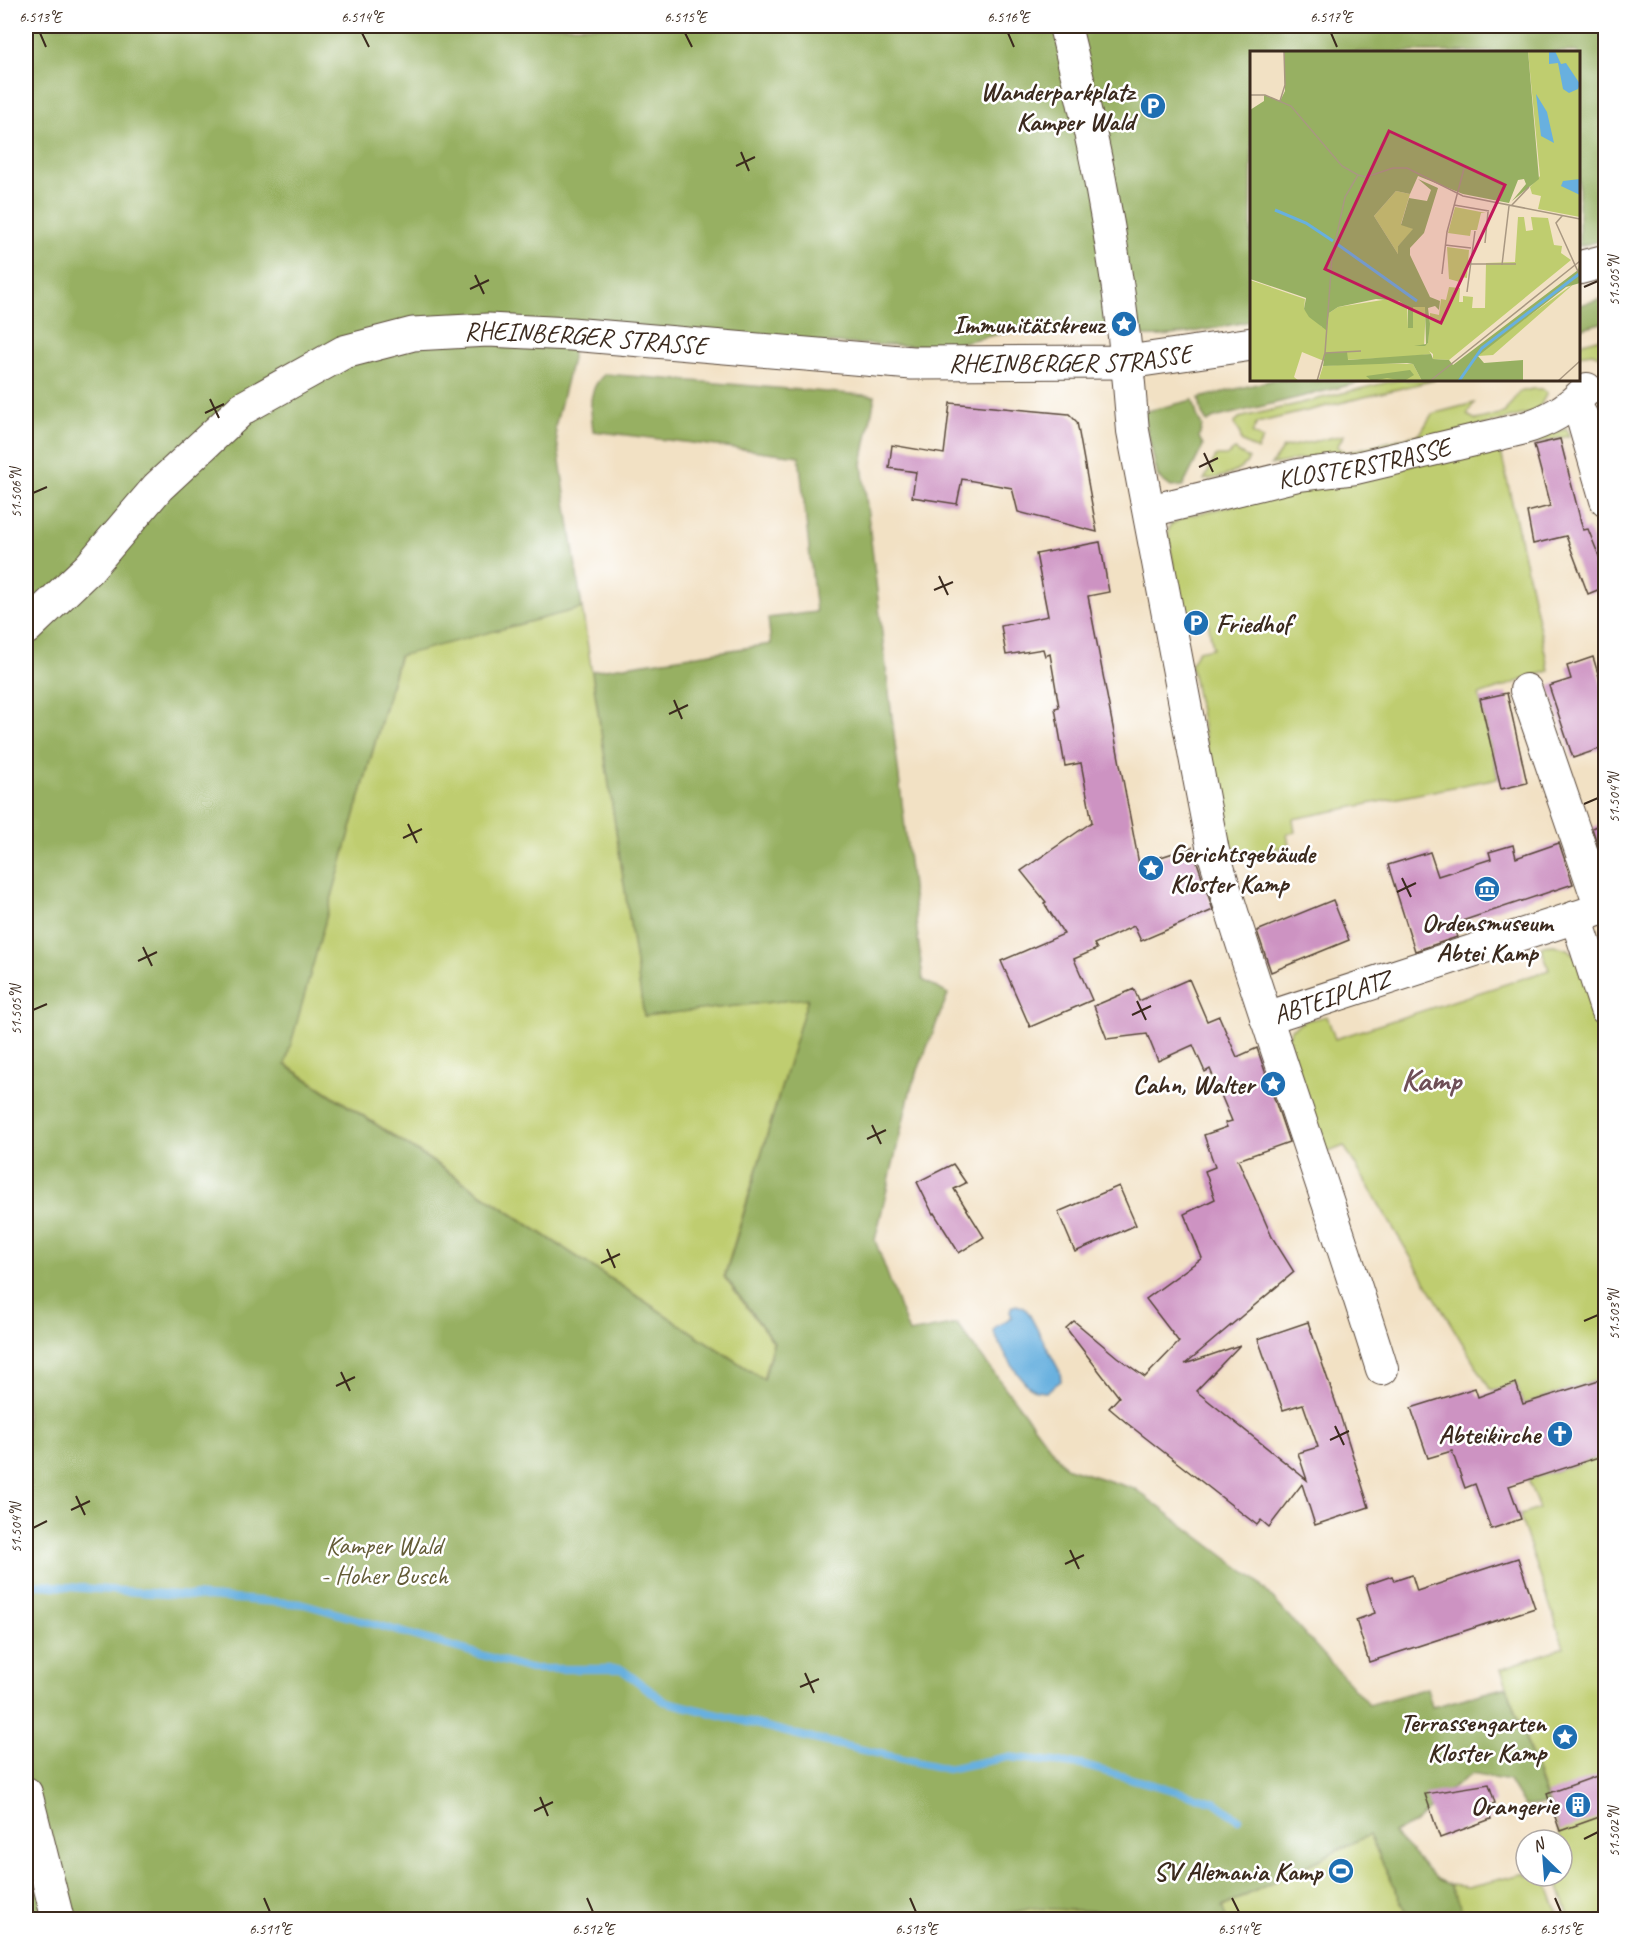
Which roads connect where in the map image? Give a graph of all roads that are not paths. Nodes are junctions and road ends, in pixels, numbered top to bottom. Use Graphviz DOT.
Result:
graph roads {
  1 [pos="1065,26"];
  2 [pos="1605,261"];
  3 [pos="1580,267"];
  4 [pos="1250,344"];
  5 [pos="1128,362"];
  6 [pos="1605,500"];
  7 [pos="1149,511"];
  8 [pos="26,628"];
  9 [pos="1526,690"];
  10 [pos="1576,917"];
  11 [pos="1605,1009"];
  12 [pos="1266,1018"];
  13 [pos="1382,1369"];
  14 [pos="26,1793"];
  15 [pos="58,1920"];
  1 -- 5 [label="street"];
  2 -- 3 [label="main road"];
  4 -- 5 [label="main road, RHEINBERGER STRASSE"];
  5 -- 7 [label="street"];
  5 -- 8 [label="main road, RHEINBERGER STRASSE"];
  6 -- 7 [label="street, KLOSTERSTRASSE"];
  7 -- 12 [label="street"];
  9 -- 10 [label="street, ABTEIPLATZ"];
  10 -- 11 [label="street"];
  10 -- 12 [label="street, ABTEIPLATZ"];
  12 -- 13 [label="street, ABTEIPLATZ"];
  14 -- 15 [label="street"];
}
